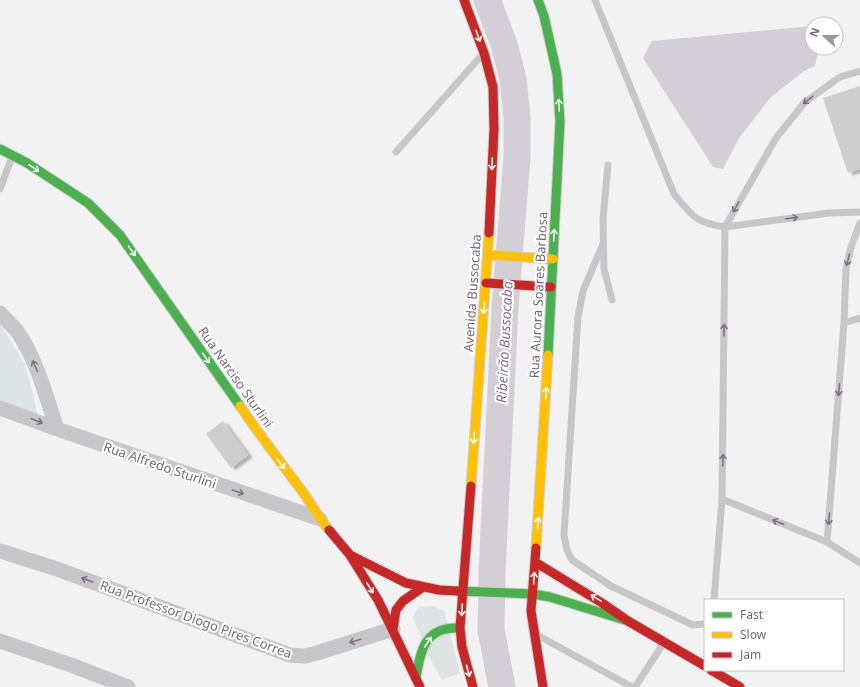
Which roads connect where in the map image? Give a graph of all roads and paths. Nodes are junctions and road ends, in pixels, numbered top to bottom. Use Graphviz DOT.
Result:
graph roads {
  1 [pos="464,0"];
  2 [pos="538,0"];
  3 [pos="595,0"];
  4 [pos="484,53"];
  5 [pos="860,71"];
  6 [pos="0,149"];
  7 [pos="396,152"];
  8 [pos="13,155"];
  9 [pos="608,165"];
  10 [pos="0,188"];
  11 [pos="860,212"];
  12 [pos="860,223"];
  13 [pos="725,227"];
  14 [pos="604,244"];
  15 [pos="492,255"];
  16 [pos="553,259"];
  17 [pos="490,283"];
  18 [pos="551,287"];
  19 [pos="612,300"];
  20 [pos="0,313"];
  21 [pos="860,318"];
  22 [pos="844,324"];
  23 [pos="0,408"];
  24 [pos="57,429"];
  25 [pos="722,499"];
  26 [pos="320,519"];
  27 [pos="827,542"];
  28 [pos="0,551"];
  29 [pos="350,555"];
  30 [pos="535,562"];
  31 [pos="860,563"];
  32 [pos="424,587"];
  33 [pos="467,592"];
  34 [pos="533,594"];
  35 [pos="714,599"];
  36 [pos="628,621"];
  37 [pos="704,624"];
  38 [pos="460,628"];
  39 [pos="393,629"];
  40 [pos="534,634"];
  41 [pos="0,641"];
  42 [pos="664,642"];
  43 [pos="704,665"];
  44 [pos="713,671"];
  45 [pos="418,683"];
  46 [pos="128,687"];
  47 [pos="473,687"];
  48 [pos="543,687"];
  49 [pos="632,687"];
  50 [pos="635,687"];
  51 [pos="740,687"];
  1 -- 4 [label="main road, Avenida Bussocaba, one-way"];
  16 -- 2 [label="main road, Rua Aurora Soares Barbosa, one-way"];
  3 -- 13 [label="lane"];
  4 -- 7 [label="lane"];
  4 -- 15 [label="main road, Avenida Bussocaba, one-way"];
  5 -- 13 [label="lane, one-way"];
  6 -- 8 [label="main road, Rua Narciso Sturlini"];
  8 -- 10 [label="lane"];
  8 -- 26 [label="main road, Rua Narciso Sturlini, one-way"];
  9 -- 14 [label="lane"];
  13 -- 11 [label="lane, one-way"];
  12 -- 22 [label="lane, one-way"];
  25 -- 13 [label="lane, one-way"];
  14 -- 19 [label="lane"];
  14 -- 37 [label="lane"];
  15 -- 16 [label="main road"];
  15 -- 17 [label="main road, Avenida Bussocaba"];
  16 -- 18 [label="main road, Rua Aurora Soares Barbosa"];
  17 -- 18 [label="main road"];
  17 -- 33 [label="main road, Avenida Bussocaba, one-way"];
  30 -- 18 [label="main road, Rua Aurora Soares Barbosa, one-way"];
  24 -- 20 [label="street, one-way"];
  21 -- 22 [label="lane"];
  22 -- 27 [label="lane, one-way"];
  23 -- 24 [label="street, Rua Alfredo Sturlini, one-way"];
  24 -- 26 [label="street, Rua Alfredo Sturlini, one-way"];
  27 -- 25 [label="lane, one-way"];
  25 -- 35 [label="lane"];
  26 -- 29 [label="main road, Rua Narciso Sturlini"];
  27 -- 31 [label="lane"];
  39 -- 28 [label="street, Rua Professor Diogo Pires Correa, one-way"];
  29 -- 32 [label="main road, Rua Narciso Sturlini"];
  29 -- 39 [label="main road, one-way"];
  34 -- 30 [label="main road, Rua Aurora Soares Barbosa, one-way"];
  36 -- 30 [label="main road, one-way"];
  32 -- 33 [label="main road, Rua Narciso Sturlini"];
  32 -- 39 [label="main road"];
  33 -- 34 [label="main road, Rua Narciso Sturlini"];
  33 -- 38 [label="main road, Avenida Bussocaba, one-way"];
  34 -- 36 [label="main road, Rua Narciso Sturlini"];
  34 -- 40 [label="main road, Rua Aurora Soares Barbosa"];
  36 -- 42 [label="main road"];
  45 -- 38 [label="main road, one-way"];
  38 -- 47 [label="main road, Avenida Bussocaba, one-way"];
  39 -- 45 [label="main road"];
  40 -- 48 [label="main road, Rua Aurora Soares Barbosa"];
  40 -- 49 [label="lane"];
  41 -- 46 [label="street"];
  42 -- 43 [label="main road"];
  42 -- 50 [label="lane"];
  44 -- 51 [label="main road"];
}
